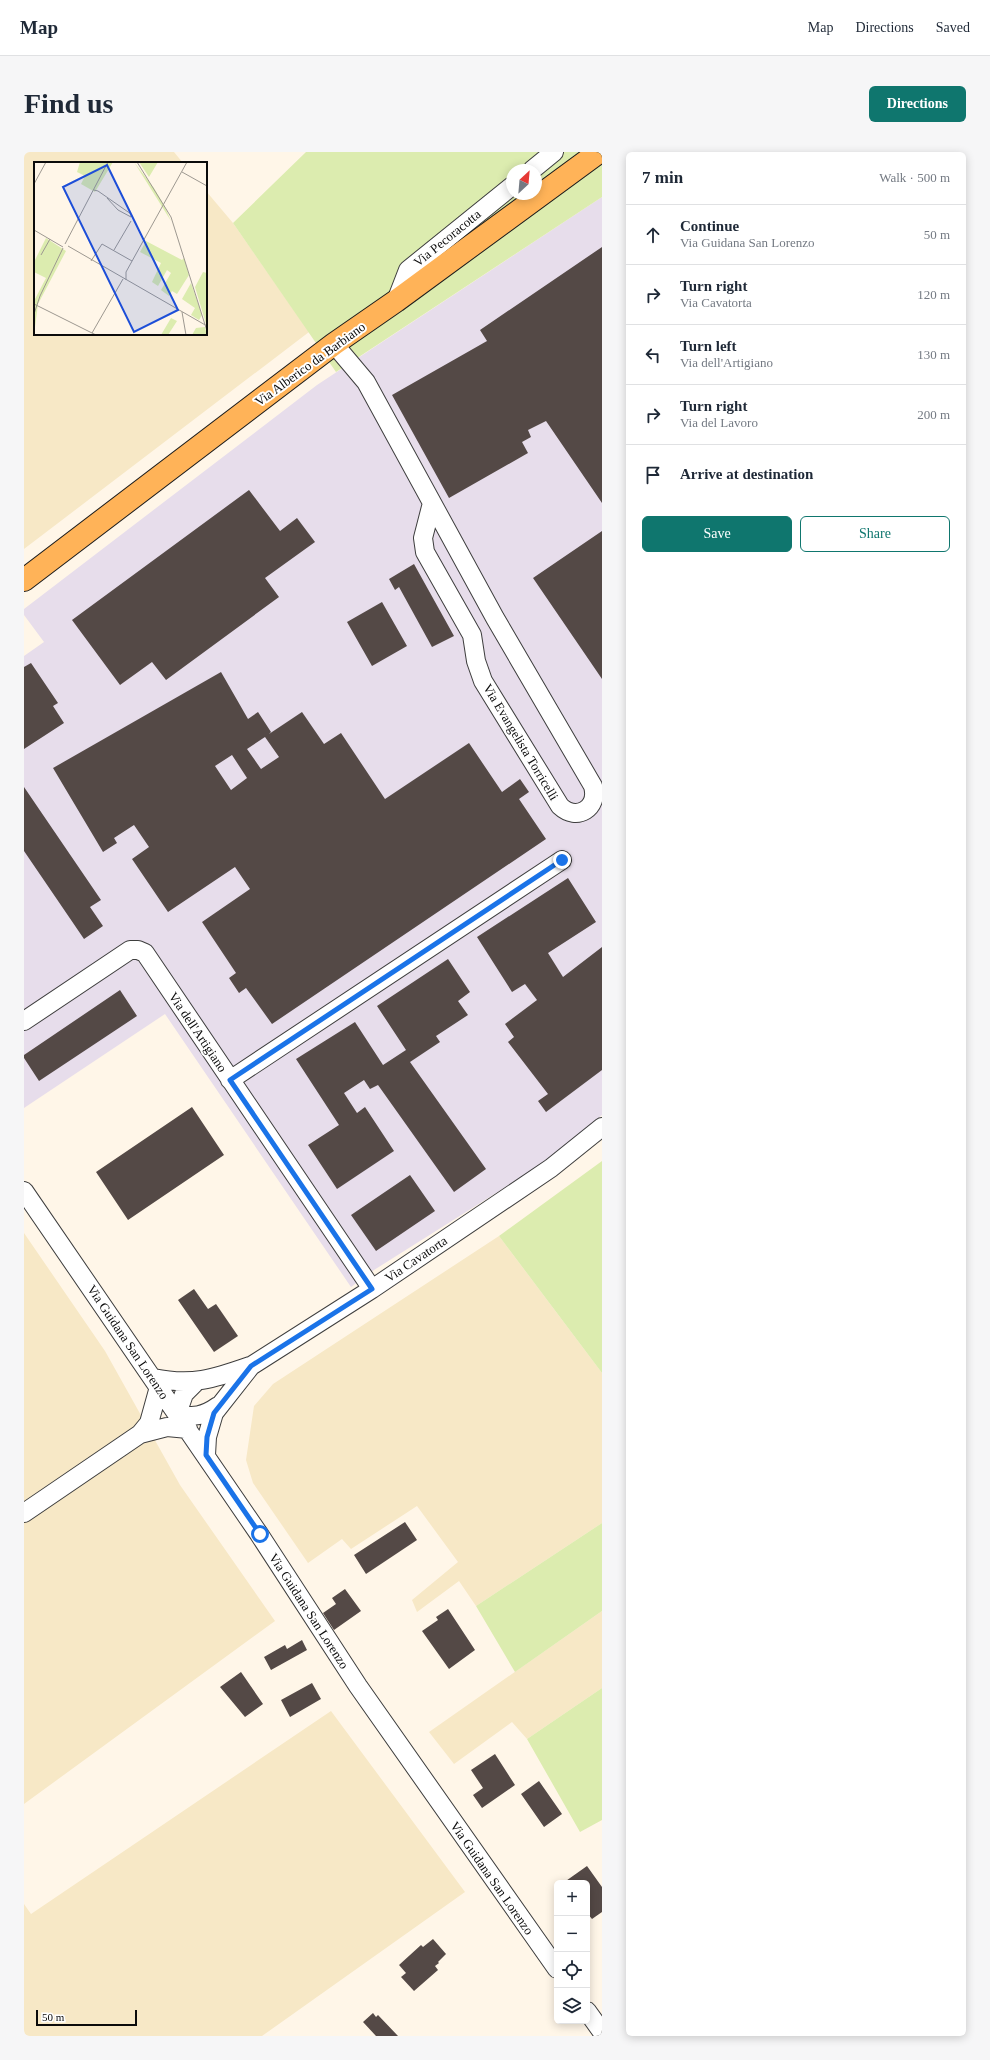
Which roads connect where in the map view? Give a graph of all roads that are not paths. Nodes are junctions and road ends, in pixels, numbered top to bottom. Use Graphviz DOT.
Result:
graph roads {
  1 [pos="554,152"];
  2 [pos="599,152"];
  3 [pos="539,164"];
  4 [pos="506,191"];
  5 [pos="396,301"];
  6 [pos="334,344"];
  7 [pos="432,503"];
  8 [pos="24,580"];
  9 [pos="562,860"];
  10 [pos="24,1021"];
  11 [pos="230,1080"];
  12 [pos="602,1127"];
  13 [pos="24,1191"];
  14 [pos="372,1289"];
  15 [pos="251,1366"];
  16 [pos="196,1382"];
  17 [pos="156,1383"];
  18 [pos="218,1406"];
  19 [pos="177,1414"];
  20 [pos="188,1429"];
  21 [pos="140,1434"];
  22 [pos="206,1455"];
  23 [pos="24,1513"];
  24 [pos="554,1965"];
  25 [pos="590,2015"];
  26 [pos="602,2032"];
  1 -- 3 [label="street"];
  2 -- 5 [label="main road, Via Alberico da Barbiano"];
  4 -- 5 [label="street, Via Pecoracotta"];
  5 -- 6 [label="main road, Via Alberico da Barbiano"];
  6 -- 7 [label="street, Via Evangelista Torricelli"];
  6 -- 8 [label="main road, Via Alberico da Barbiano"];
  7 -- 7 [label="street, Via Evangelista Torricelli"];
  9 -- 11 [label="street"];
  10 -- 11 [label="street, Via dell'Artigiano"];
  11 -- 14 [label="street, Via dell'Artigiano"];
  12 -- 14 [label="street, Via Cavatorta"];
  13 -- 17 [label="street, Via Guidana San Lorenzo"];
  14 -- 15 [label="street, Via Cavatorta"];
  15 -- 16 [label="street"];
  15 -- 18 [label="street, Via Cavatorta"];
  16 -- 17 [label="street"];
  16 -- 19 [label="street"];
  17 -- 19 [label="street, Via Guidana San Lorenzo"];
  17 -- 21 [label="street"];
  18 -- 19 [label="street"];
  18 -- 22 [label="street, Via Cavatorta"];
  19 -- 20 [label="street, Via Guidana San Lorenzo"];
  20 -- 21 [label="street"];
  20 -- 22 [label="street, Via Guidana San Lorenzo"];
  21 -- 23 [label="street"];
  22 -- 24 [label="street, Via Guidana San Lorenzo"];
  25 -- 26 [label="street"];
}
